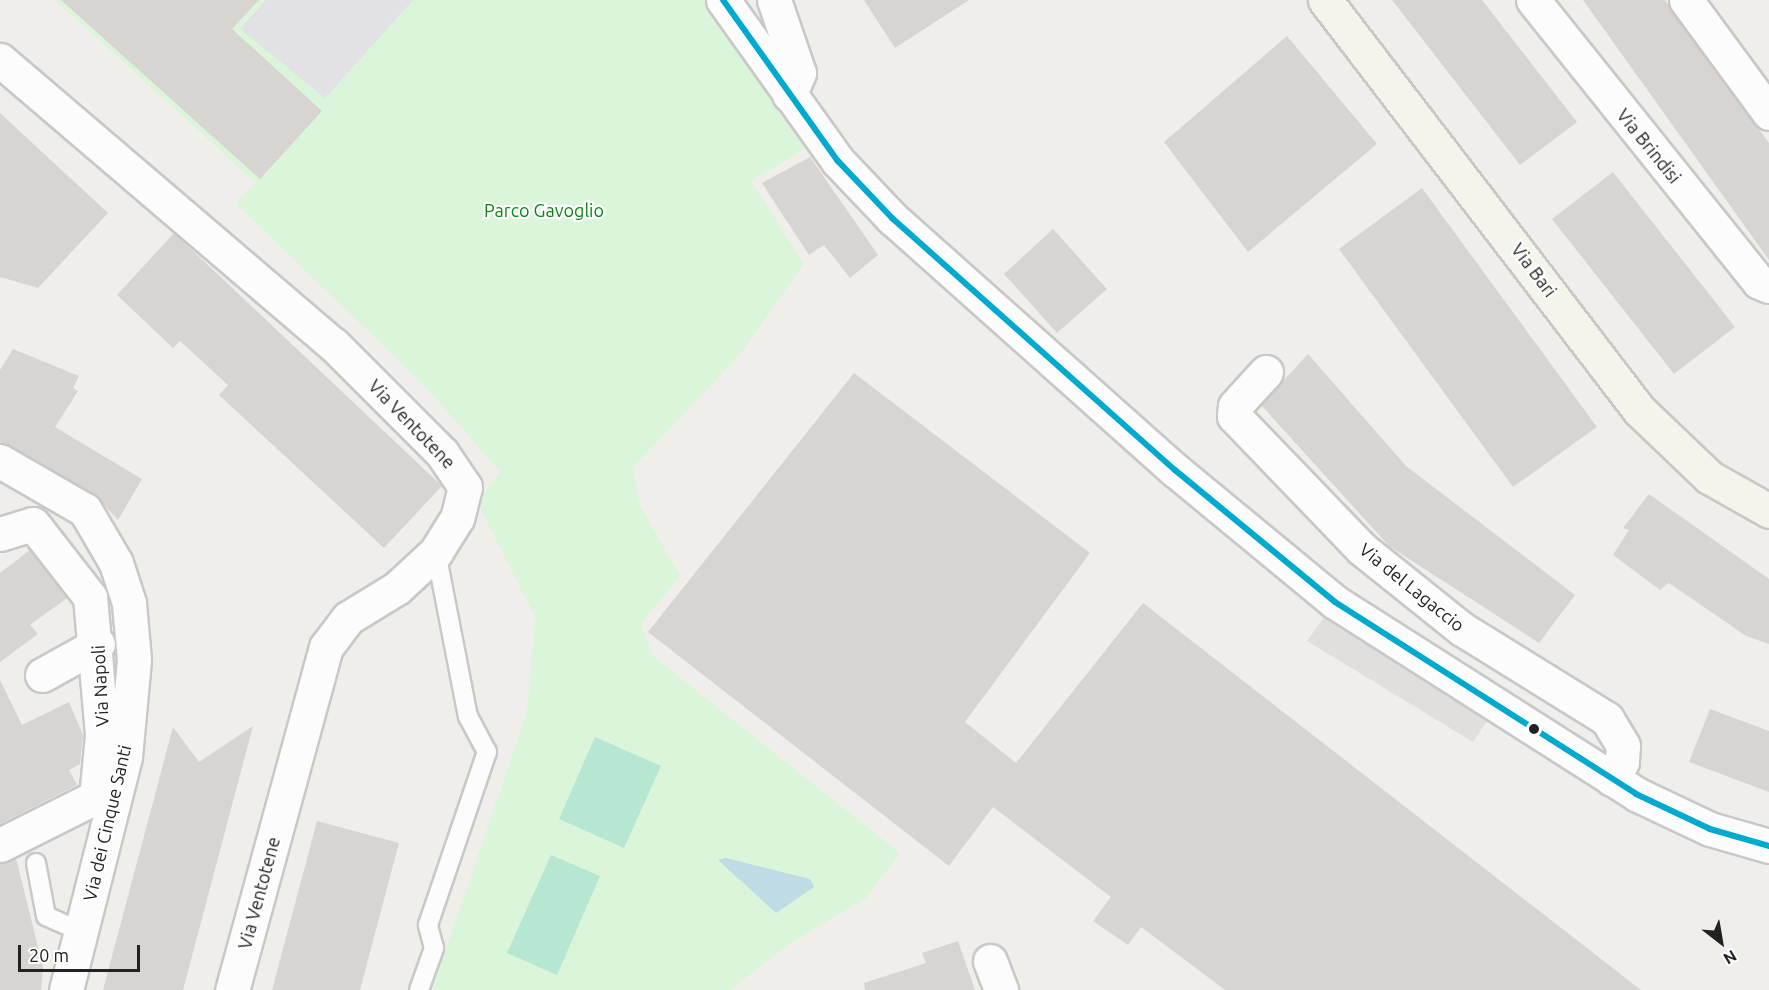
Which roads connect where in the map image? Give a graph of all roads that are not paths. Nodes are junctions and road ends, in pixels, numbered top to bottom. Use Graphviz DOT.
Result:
graph roads {
  1 [pos="723,0"];
  2 [pos="774,0"];
  3 [pos="1325,0"];
  4 [pos="1533,0"];
  5 [pos="1686,0"];
  6 [pos="0,60"];
  7 [pos="789,95"];
  8 [pos="1769,113"];
  9 [pos="1769,286"];
  10 [pos="1266,372"];
  11 [pos="0,461"];
  12 [pos="1769,511"];
  13 [pos="0,534"];
  14 [pos="436,552"];
  15 [pos="98,644"];
  16 [pos="42,675"];
  17 [pos="1612,779"];
  18 [pos="96,797"];
  19 [pos="0,845"];
  20 [pos="1769,846"];
  21 [pos="36,863"];
  22 [pos="66,925"];
  23 [pos="50,990"];
  24 [pos="66,990"];
  25 [pos="232,990"];
  26 [pos="419,990"];
  1 -- 7 [label="street"];
  2 -- 7 [label="street"];
  3 -- 12 [label="street, Via Bari"];
  4 -- 9 [label="street, Via Brindisi"];
  5 -- 8 [label="street"];
  6 -- 14 [label="street, Via Ventotene"];
  7 -- 17 [label="street"];
  10 -- 17 [label="street, Via del Lagaccio"];
  11 -- 24 [label="street, Via dei Cinque Santi"];
  13 -- 15 [label="street, Via Napoli"];
  14 -- 25 [label="street, Via Ventotene"];
  14 -- 26 [label="lane"];
  15 -- 16 [label="street"];
  15 -- 18 [label="street, Via Napoli"];
  17 -- 20 [label="street"];
  18 -- 19 [label="street"];
  18 -- 22 [label="street, Via Napoli"];
  21 -- 22 [label="lane"];
  22 -- 23 [label="street, Via Napoli"];
}
